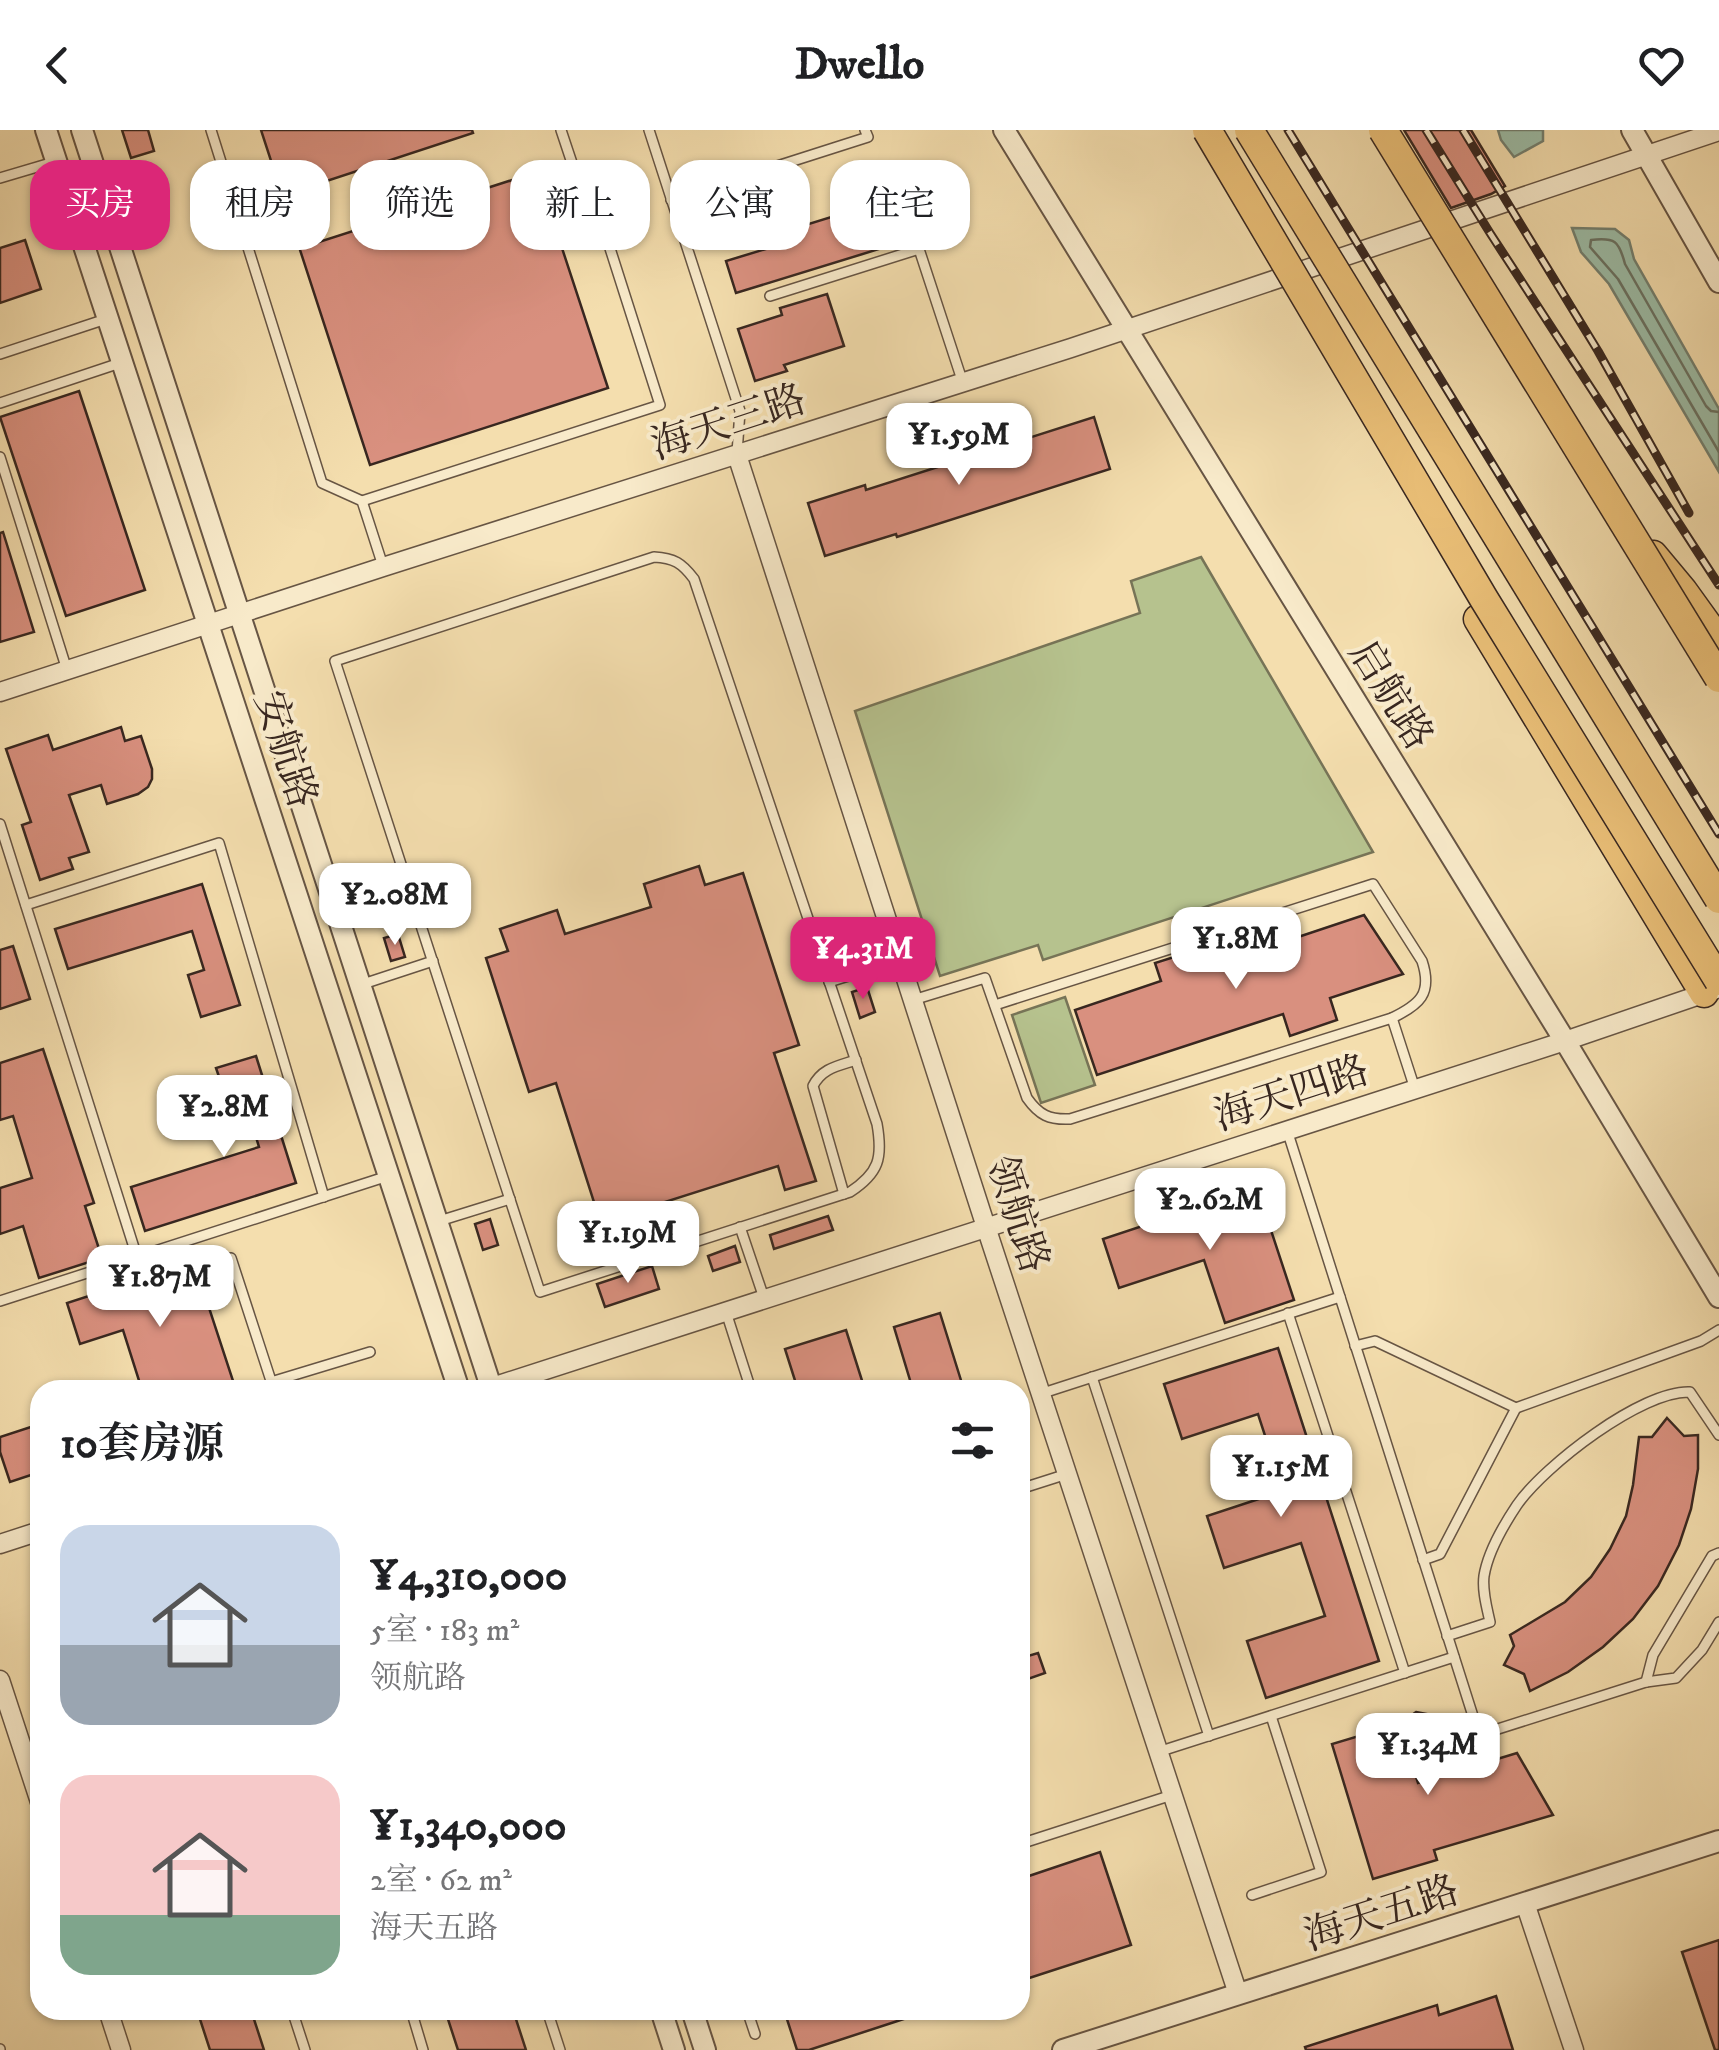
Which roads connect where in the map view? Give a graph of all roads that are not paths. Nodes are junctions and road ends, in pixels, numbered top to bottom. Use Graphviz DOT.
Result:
graph roads {
  1 [pos="46,130"];
  2 [pos="82,130"];
  3 [pos="211,130"];
  4 [pos="560,130"];
  5 [pos="649,130"];
  6 [pos="865,130"];
  7 [pos="1004,130"];
  8 [pos="1208,130"];
  9 [pos="1249,130"];
  10 [pos="1384,130"];
  11 [pos="1632,130"];
  12 [pos="1719,130"];
  13 [pos="1646,154"];
  14 [pos="56,160"];
  15 [pos="798,160"];
  16 [pos="30,169"];
  17 [pos="0,178"];
  18 [pos="670,194"];
  19 [pos="85,250"];
  20 [pos="688,250"];
  21 [pos="1719,282"];
  22 [pos="770,296"];
  23 [pos="108,318"];
  24 [pos="1126,329"];
  25 [pos="1332,340"];
  26 [pos="0,354"];
  27 [pos="123,362"];
  28 [pos="962,383"];
  29 [pos="0,403"];
  30 [pos="737,455"];
  31 [pos="0,457"];
  32 [pos="362,501"];
  33 [pos="1618,513"];
  34 [pos="383,567"];
  35 [pos="239,614"];
  36 [pos="209,624"];
  37 [pos="1719,641"];
  38 [pos="67,670"];
  39 [pos="1719,678"];
  40 [pos="0,692"];
  41 [pos="0,824"];
  42 [pos="1719,898"];
  43 [pos="26,906"];
  44 [pos="900,960"];
  45 [pos="432,962"];
  46 [pos="830,982"];
  47 [pos="360,984"];
  48 [pos="1714,988"];
  49 [pos="914,1000"];
  50 [pos="995,1005"];
  51 [pos="1392,1018"];
  52 [pos="1565,1041"];
  53 [pos="856,1060"];
  54 [pos="1415,1089"];
  55 [pos="1287,1130"];
  56 [pos="389,1176"];
  57 [pos="844,1194"];
  58 [pos="324,1197"];
  59 [pos="510,1199"];
  60 [pos="436,1222"];
  61 [pos="740,1227"];
  62 [pos="986,1227"];
  63 [pos="137,1257"];
  64 [pos="231,1258"];
  65 [pos="1340,1296"];
  66 [pos="1719,1297"];
  67 [pos="764,1298"];
  68 [pos="0,1301"];
  69 [pos="726,1310"];
  70 [pos="1288,1313"];
  71 [pos="1719,1330"];
  72 [pos="1355,1346"];
  73 [pos="370,1352"];
  74 [pos="1092,1377"];
  75 [pos="270,1380"];
  76 [pos="289,1380"];
  77 [pos="456,1380"];
  78 [pos="486,1380"];
  79 [pos="516,1380"];
  80 [pos="749,1380"];
  81 [pos="1040,1394"];
  82 [pos="1516,1408"];
  83 [pos="1719,1435"];
  84 [pos="1067,1474"];
  85 [pos="1030,1486"];
  86 [pos="30,1534"];
  87 [pos="0,1544"];
  88 [pos="1719,1553"];
  89 [pos="1423,1560"];
  90 [pos="1719,1622"];
  91 [pos="1447,1636"];
  92 [pos="1454,1657"];
  93 [pos="1405,1673"];
  94 [pos="0,1680"];
  95 [pos="1646,1682"];
  96 [pos="1271,1716"];
  97 [pos="1210,1736"];
  98 [pos="1158,1752"];
  99 [pos="30,1763"];
  100 [pos="1172,1796"];
  101 [pos="1719,1840"];
  102 [pos="1030,1841"];
  103 [pos="1252,1895"];
  104 [pos="1526,1903"];
  105 [pos="1238,1994"];
  106 [pos="111,2020"];
  107 [pos="296,2020"];
  108 [pos="414,2020"];
  109 [pos="551,2020"];
  110 [pos="664,2020"];
  111 [pos="695,2020"];
  112 [pos="750,2020"];
  113 [pos="755,2034"];
  114 [pos="121,2050"];
  115 [pos="306,2050"];
  116 [pos="423,2050"];
  117 [pos="560,2050"];
  118 [pos="674,2050"];
  119 [pos="705,2050"];
  120 [pos="1063,2050"];
  121 [pos="1574,2050"];
  1 -- 14 [label="street, 安航路"];
  2 -- 35 [label="street, 安航路"];
  3 -- 32 [label="lane"];
  4 -- 32 [label="lane"];
  5 -- 18 [label="lane"];
  6 -- 15 [label="lane"];
  7 -- 24 [label="street, 启航路"];
  8 -- 25 [label="highway, bridge"];
  9 -- 42 [label="highway, bridge"];
  10 -- 33 [label="highway, bridge"];
  11 -- 13 [label="street"];
  12 -- 13 [label="street, 海天三路"];
  13 -- 21 [label="street"];
  13 -- 24 [label="street, 海天三路"];
  16 -- 17 [label="lane"];
  19 -- 23 [label="street, 安航路"];
  20 -- 30 [label="lane"];
  22 -- 28 [label="lane"];
  23 -- 26 [label="lane"];
  23 -- 27 [label="street, 安航路"];
  24 -- 28 [label="street, 海天三路"];
  24 -- 52 [label="street, 启航路"];
  25 -- 48 [label="highway, bridge"];
  25 -- 48 [label="highway, bridge"];
  27 -- 29 [label="lane"];
  27 -- 36 [label="street, 安航路"];
  28 -- 30 [label="street, 海天三路"];
  30 -- 34 [label="street, 海天三路"];
  30 -- 44 [label="street, 领航路"];
  31 -- 38 [label="lane"];
  32 -- 34 [label="lane"];
  33 -- 37 [label="highway, bridge"];
  33 -- 39 [label="highway, bridge"];
  34 -- 35 [label="street, 海天三路"];
  35 -- 36 [label="street, 海天三路"];
  35 -- 47 [label="street, 安航路"];
  36 -- 38 [label="street, 海天三路"];
  36 -- 56 [label="street, 安航路"];
  38 -- 40 [label="street, 海天三路"];
  41 -- 43 [label="lane"];
  43 -- 58 [label="lane"];
  43 -- 63 [label="lane"];
  44 -- 46 [label="lane"];
  44 -- 49 [label="street, 领航路"];
  45 -- 46 [label="lane"];
  45 -- 47 [label="lane"];
  45 -- 59 [label="lane"];
  46 -- 53 [label="lane"];
  47 -- 60 [label="street, 安航路"];
  48 -- 52 [label="street, 海天四路"];
  49 -- 50 [label="lane"];
  49 -- 62 [label="street, 领航路"];
  50 -- 51 [label="lane"];
  50 -- 51 [label="lane"];
  51 -- 54 [label="lane"];
  52 -- 54 [label="street, 海天四路"];
  52 -- 66 [label="street, 启航路"];
  53 -- 57 [label="lane"];
  53 -- 57 [label="lane"];
  54 -- 55 [label="street, 海天四路"];
  55 -- 62 [label="street, 海天四路"];
  55 -- 65 [label="lane"];
  56 -- 58 [label="lane"];
  56 -- 77 [label="street, 安航路"];
  57 -- 61 [label="lane"];
  58 -- 63 [label="lane"];
  59 -- 60 [label="lane"];
  59 -- 61 [label="lane"];
  60 -- 78 [label="street, 安航路"];
  61 -- 67 [label="lane"];
  62 -- 67 [label="street, 海天四路"];
  62 -- 81 [label="street, 领航路"];
  63 -- 68 [label="lane"];
  64 -- 75 [label="lane"];
  65 -- 70 [label="lane"];
  65 -- 72 [label="lane"];
  67 -- 69 [label="street, 海天四路"];
  69 -- 79 [label="street, 海天四路"];
  69 -- 80 [label="lane"];
  70 -- 74 [label="lane"];
  70 -- 93 [label="lane"];
  71 -- 82 [label="lane"];
  72 -- 82 [label="lane"];
  72 -- 89 [label="lane"];
  73 -- 76 [label="lane"];
  74 -- 81 [label="lane"];
  74 -- 97 [label="lane"];
  81 -- 84 [label="street, 领航路"];
  82 -- 89 [label="lane"];
  83 -- 91 [label="lane"];
  84 -- 85 [label="lane"];
  84 -- 98 [label="street, 领航路"];
  86 -- 87 [label="street"];
  88 -- 95 [label="lane"];
  89 -- 91 [label="lane"];
  90 -- 95 [label="lane"];
  91 -- 92 [label="lane"];
  92 -- 93 [label="lane"];
  92 -- 95 [label="lane"];
  93 -- 96 [label="lane"];
  94 -- 99 [label="street"];
  96 -- 97 [label="lane"];
  96 -- 103 [label="lane"];
  97 -- 98 [label="lane"];
  98 -- 100 [label="street, 领航路"];
  100 -- 102 [label="lane"];
  100 -- 105 [label="street, 领航路"];
  101 -- 104 [label="street, 海天五路"];
  104 -- 105 [label="street, 海天五路"];
  104 -- 121 [label="street"];
  105 -- 120 [label="street, 海天五路"];
  106 -- 114 [label="street"];
  107 -- 115 [label="lane"];
  108 -- 116 [label="lane"];
  109 -- 117 [label="lane"];
  110 -- 118 [label="street"];
  111 -- 119 [label="street"];
  112 -- 113 [label="lane"];
}
